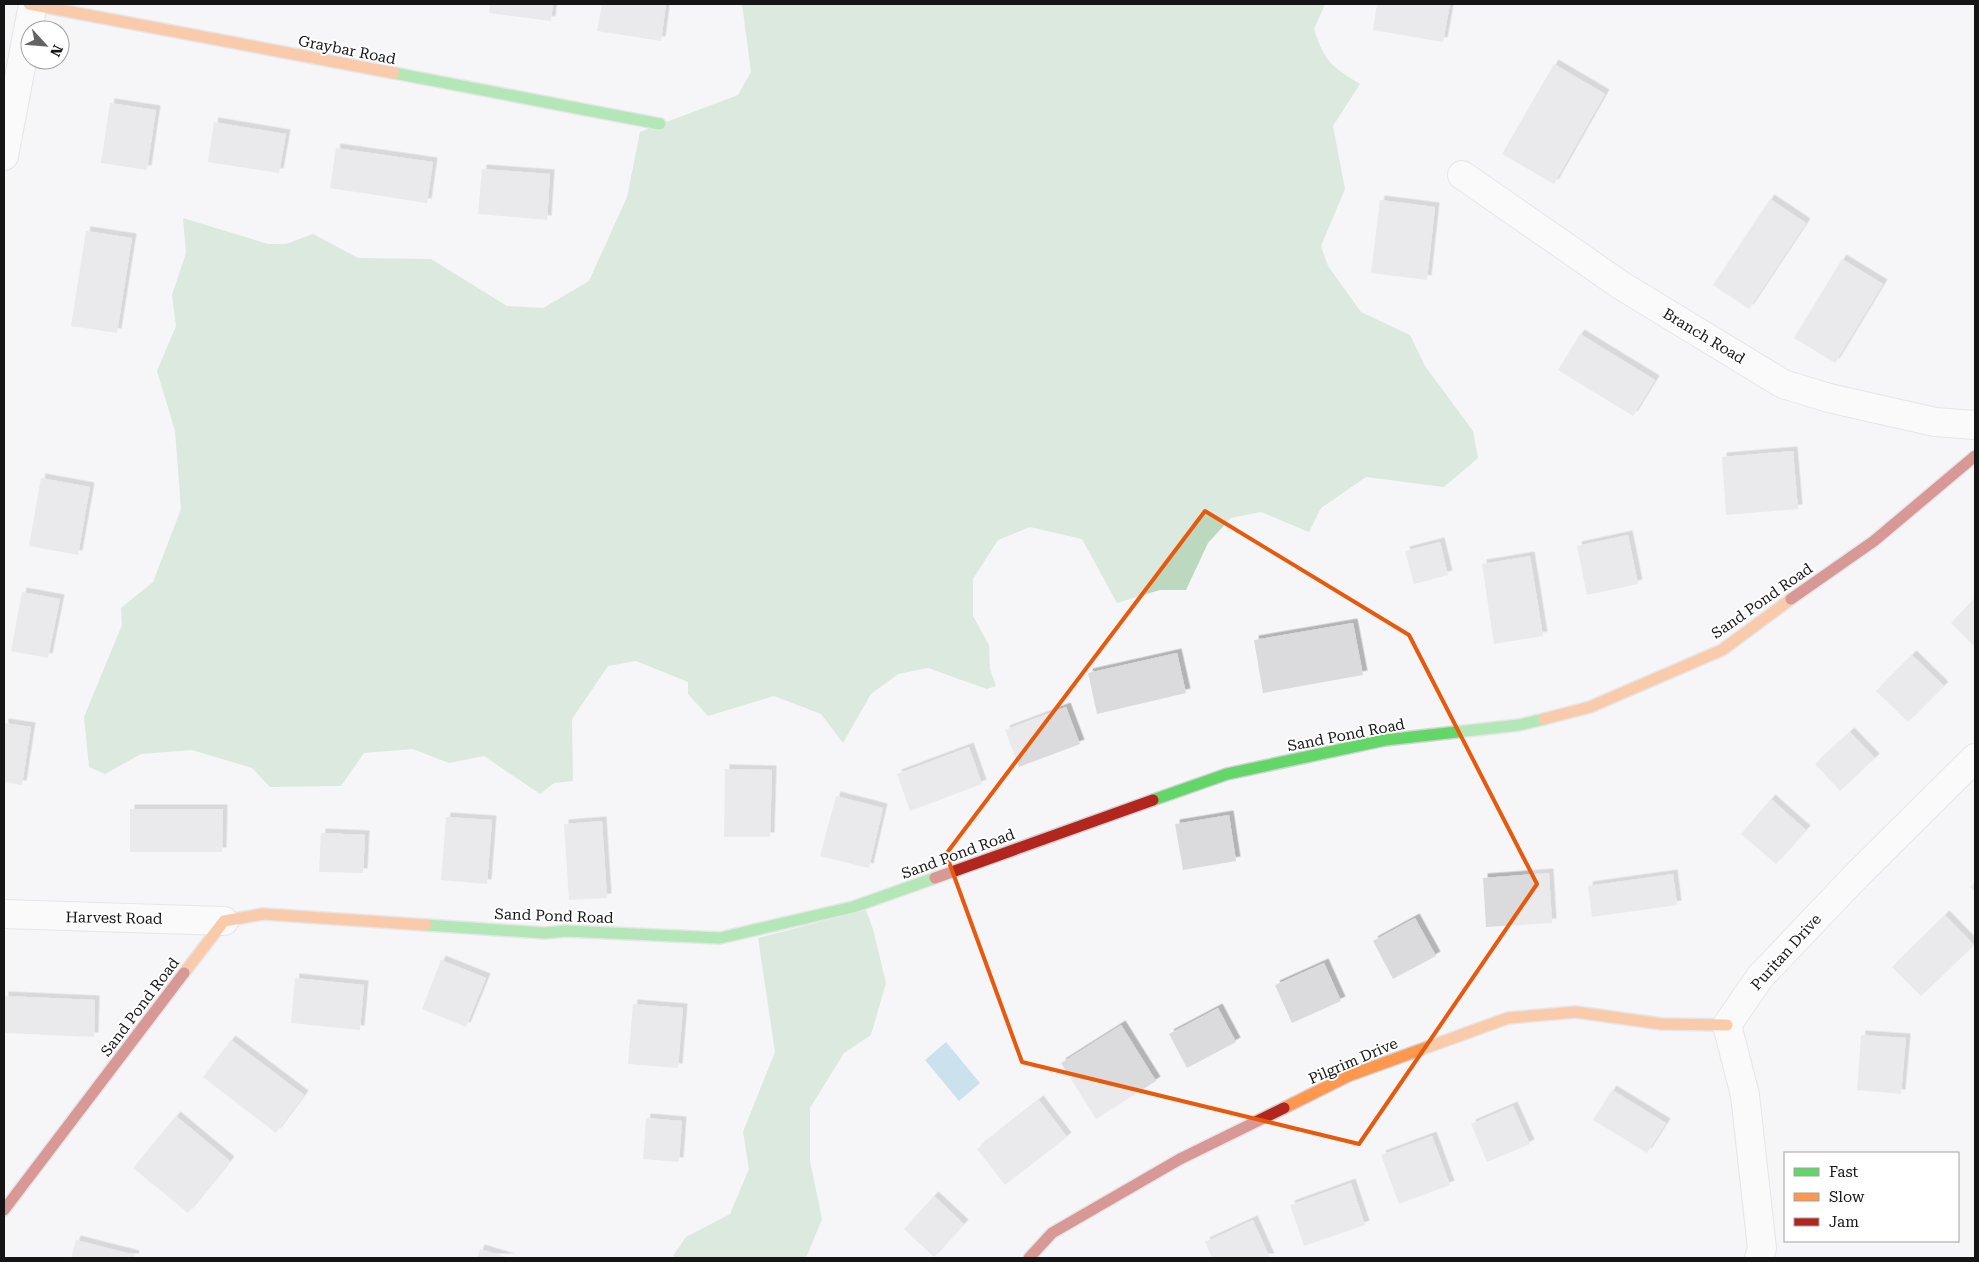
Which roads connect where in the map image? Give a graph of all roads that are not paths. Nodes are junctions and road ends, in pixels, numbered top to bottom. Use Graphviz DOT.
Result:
graph roads {
  1 [pos="31,4"];
  2 [pos="660,124"];
  3 [pos="4,156"];
  4 [pos="1462,176"];
  5 [pos="1975,425"];
  6 [pos="1975,456"];
  7 [pos="1975,758"];
  8 [pos="4,914"];
  9 [pos="224,921"];
  10 [pos="1727,1025"];
  11 [pos="4,1210"];
  12 [pos="1029,1258"];
  13 [pos="1759,1258"];
  1 -- 2 [label="street, Graybar Road"];
  1 -- 3 [label="street"];
  4 -- 5 [label="street, Branch Road"];
  6 -- 9 [label="street, Sand Pond Road"];
  7 -- 10 [label="street, Puritan Drive"];
  8 -- 9 [label="street, Harvest Road"];
  9 -- 11 [label="street, Sand Pond Road"];
  10 -- 12 [label="street, Pilgrim Drive"];
  10 -- 13 [label="street"];
}
